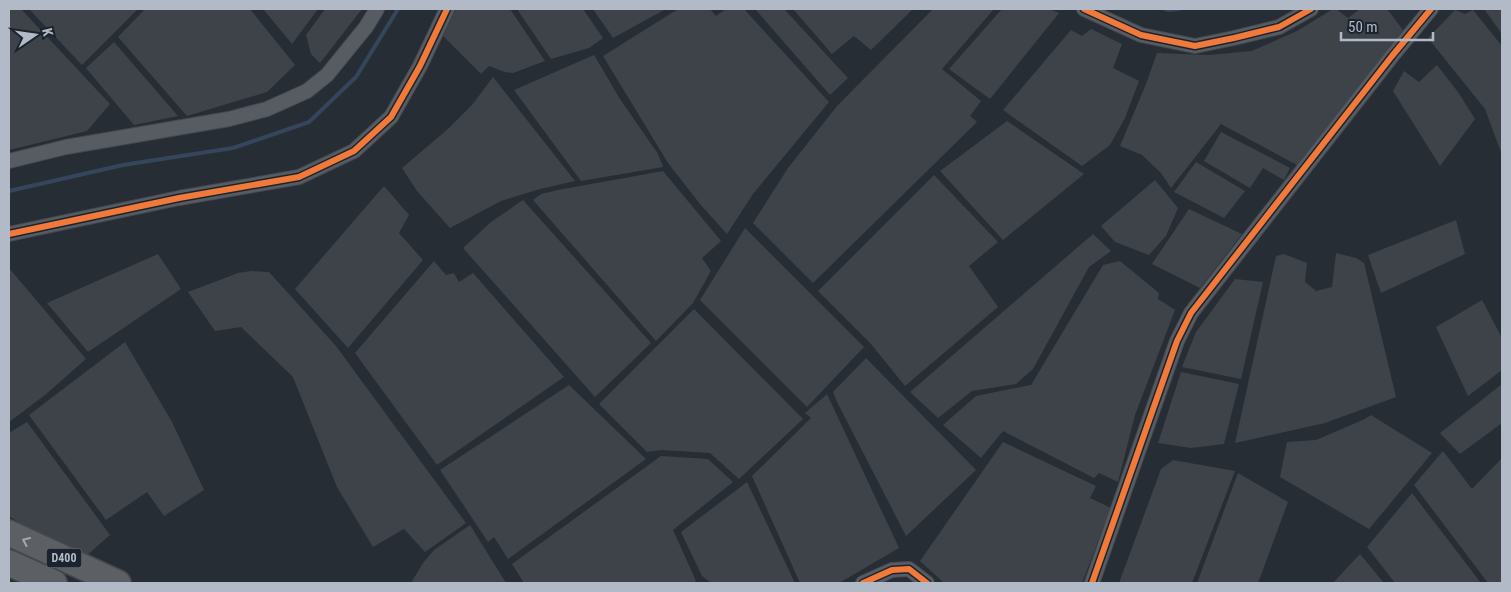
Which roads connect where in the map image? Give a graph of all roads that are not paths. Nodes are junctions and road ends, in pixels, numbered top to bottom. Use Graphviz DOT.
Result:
graph roads {
  1 [pos="377,9"];
  2 [pos="447,9"];
  3 [pos="1084,9"];
  4 [pos="1311,9"];
  5 [pos="1431,9"];
  6 [pos="9,161"];
  7 [pos="9,234"];
  8 [pos="9,533"];
  9 [pos="9,563"];
  10 [pos="54,583"];
  11 [pos="118,583"];
  12 [pos="863,583"];
  13 [pos="927,583"];
  14 [pos="1092,583"];
  1 -- 6 [label="street"];
  2 -- 7 [label="street"];
  3 -- 4 [label="street"];
  5 -- 14 [label="street"];
  11 -- 8 [label="highway, D400, one-way"];
  9 -- 10 [label="highway, D400"];
  12 -- 13 [label="street"];
}
